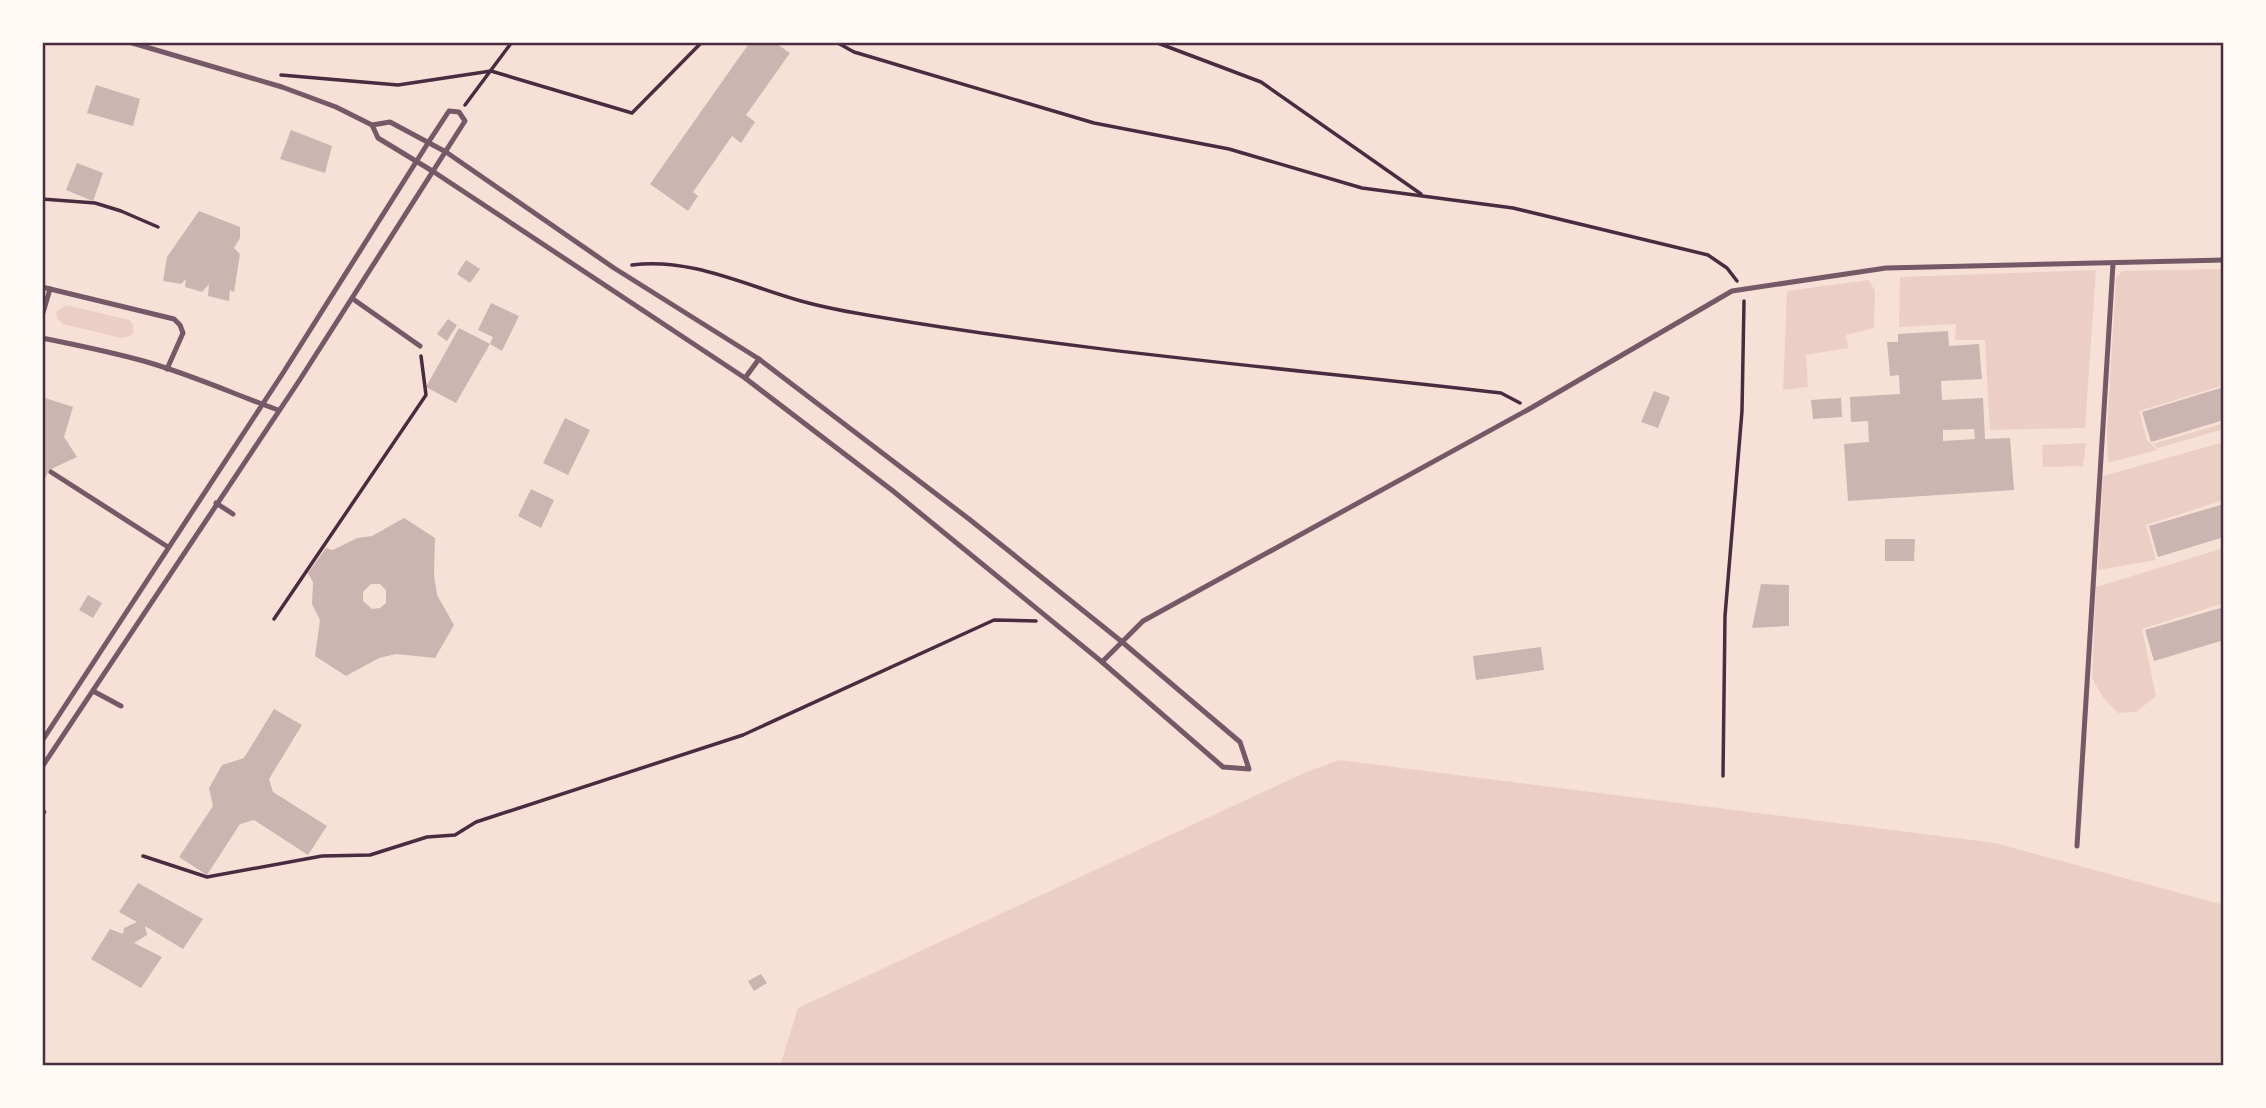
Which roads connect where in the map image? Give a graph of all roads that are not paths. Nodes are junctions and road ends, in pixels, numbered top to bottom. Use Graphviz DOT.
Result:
graph roads {
  1 [pos="129,42"];
  2 [pos="372,125"];
  3 [pos="428,143"];
  4 [pos="446,152"];
  5 [pos="416,162"];
  6 [pos="434,172"];
  7 [pos="2224,260"];
  8 [pos="2113,264"];
  9 [pos="42,287"];
  10 [pos="50,289"];
  11 [pos="353,299"];
  12 [pos="42,317"];
  13 [pos="42,338"];
  14 [pos="420,346"];
  15 [pos="759,359"];
  16 [pos="167,369"];
  17 [pos="745,378"];
  18 [pos="261,404"];
  19 [pos="278,410"];
  20 [pos="51,472"];
  21 [pos="216,503"];
  22 [pos="233,514"];
  23 [pos="168,547"];
  24 [pos="141,589"];
  25 [pos="153,599"];
  26 [pos="1121,641"];
  27 [pos="1101,662"];
  28 [pos="93,691"];
  29 [pos="121,706"];
  30 [pos="42,741"];
  31 [pos="42,767"];
  32 [pos="2077,846"];
  1 -- 2 [label="lane"];
  2 -- 3 [label="lane"];
  2 -- 5 [label="lane"];
  3 -- 4 [label="lane"];
  3 -- 4 [label="lane"];
  3 -- 5 [label="lane"];
  4 -- 6 [label="lane"];
  4 -- 15 [label="lane"];
  5 -- 6 [label="lane"];
  5 -- 18 [label="lane"];
  6 -- 11 [label="lane"];
  6 -- 17 [label="lane"];
  7 -- 8 [label="lane"];
  8 -- 26 [label="lane"];
  8 -- 32 [label="lane"];
  9 -- 10 [label="lane"];
  10 -- 12 [label="lane"];
  10 -- 16 [label="lane"];
  11 -- 14 [label="lane"];
  11 -- 19 [label="lane"];
  13 -- 16 [label="lane"];
  15 -- 17 [label="lane"];
  15 -- 26 [label="lane"];
  16 -- 18 [label="lane"];
  17 -- 27 [label="lane"];
  18 -- 19 [label="lane"];
  18 -- 23 [label="lane"];
  19 -- 21 [label="lane"];
  20 -- 23 [label="lane"];
  21 -- 22 [label="lane"];
  21 -- 25 [label="lane"];
  23 -- 24 [label="lane"];
  24 -- 25 [label="lane"];
  24 -- 30 [label="lane"];
  25 -- 28 [label="lane"];
  26 -- 27 [label="lane"];
  26 -- 27 [label="lane"];
  28 -- 29 [label="lane"];
  28 -- 31 [label="lane"];
}
